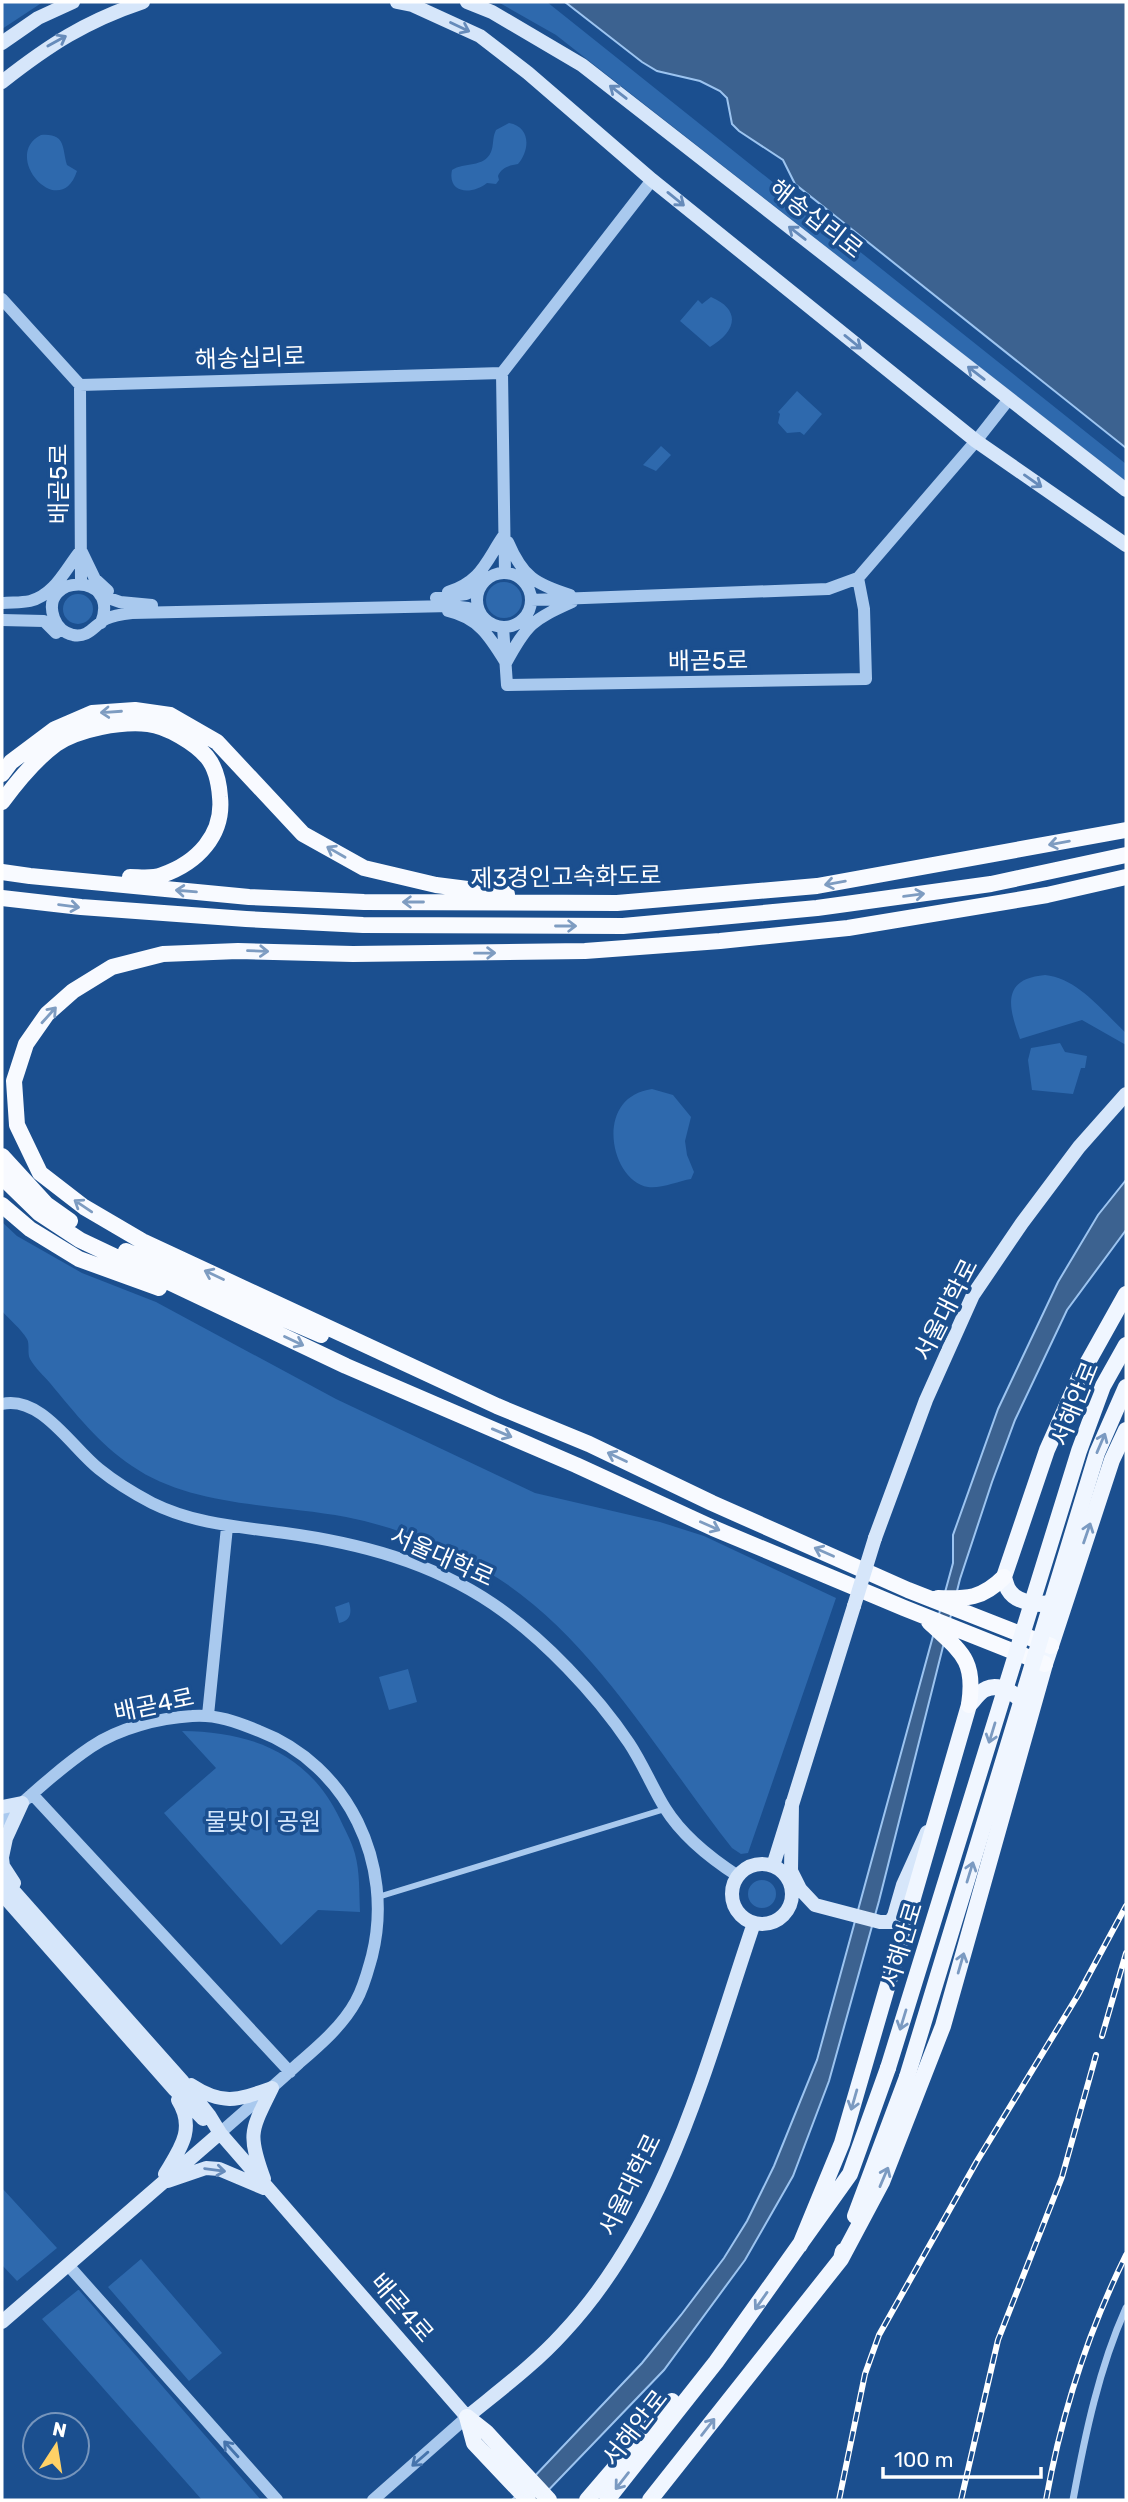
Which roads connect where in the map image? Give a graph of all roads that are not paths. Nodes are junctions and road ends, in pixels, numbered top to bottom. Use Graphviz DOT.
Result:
graph roads {
  1 [pos="73,2"];
  2 [pos="144,2"];
  3 [pos="397,2"];
  4 [pos="467,2"];
  5 [pos="2,43"];
  6 [pos="2,82"];
  7 [pos="652,180"];
  8 [pos="2,299"];
  9 [pos="502,373"];
  10 [pos="80,385"];
  11 [pos="1009,399"];
  12 [pos="976,441"];
  13 [pos="1126,491"];
  14 [pos="504,534"];
  15 [pos="1126,545"];
  16 [pos="80,550"];
  17 [pos="505,573"];
  18 [pos="858,578"];
  19 [pos="81,583"];
  20 [pos="480,588"];
  21 [pos="100,595"];
  22 [pos="56,596"];
  23 [pos="581,598"];
  24 [pos="531,600"];
  25 [pos="427,602"];
  26 [pos="2,605"];
  27 [pos="162,608"];
  28 [pos="481,614"];
  29 [pos="2,618"];
  30 [pos="56,622"];
  31 [pos="101,623"];
  32 [pos="503,627"];
  33 [pos="506,663"];
  34 [pos="2,774"];
  35 [pos="2,802"];
  36 [pos="1126,830"];
  37 [pos="1126,855"];
  38 [pos="2,872"];
  39 [pos="30,876"];
  40 [pos="1126,877"];
  41 [pos="2,898"];
  42 [pos="617,903"];
  43 [pos="1126,1094"];
  44 [pos="2,1156"];
  45 [pos="2,1177"];
  46 [pos="2,1205"];
  47 [pos="1126,1294"];
  48 [pos="259,1325"];
  49 [pos="1126,1345"];
  50 [pos="441,1380"];
  51 [pos="1126,1387"];
  52 [pos="2,1404"];
  53 [pos="1126,1430"];
  54 [pos="227,1527"];
  55 [pos="1003,1577"];
  56 [pos="1067,1595"];
  57 [pos="928,1598"];
  58 [pos="922,1615"];
  59 [pos="1051,1646"];
  60 [pos="1045,1664"];
  61 [pos="969,1705"];
  62 [pos="208,1716"];
  63 [pos="1029,1721"];
  64 [pos="27,1799"];
  65 [pos="792,1803"];
  66 [pos="939,1805"];
  67 [pos="2,1807"];
  68 [pos="665,1809"];
  69 [pos="2,1821"];
  70 [pos="2,1858"];
  71 [pos="772,1866"];
  72 [pos="738,1876"];
  73 [pos="2,1878"];
  74 [pos="791,1886"];
  75 [pos="2,1894"];
  76 [pos="378,1897"];
  77 [pos="2,1903"];
  78 [pos="814,1907"];
  79 [pos="754,1923"];
  80 [pos="36,1925"];
  81 [pos="290,2072"];
  82 [pos="168,2075"];
  83 [pos="272,2088"];
  84 [pos="220,2133"];
  85 [pos="160,2184"];
  86 [pos="268,2190"];
  87 [pos="800,2245"];
  88 [pos="841,2259"];
  89 [pos="68,2265"];
  90 [pos="1126,2308"];
  91 [pos="2,2322"];
  92 [pos="716,2362"];
  93 [pos="467,2417"];
  94 [pos="511,2470"];
  95 [pos="277,2500"];
  96 [pos="373,2500"];
  97 [pos="528,2500"];
  98 [pos="549,2500"];
  99 [pos="587,2500"];
  100 [pos="607,2500"];
  101 [pos="650,2500"];
  102 [pos="1073,2500"];
  1 -- 5 [label="main road"];
  6 -- 2 [label="main road, one-way"];
  3 -- 7 [label="main road, one-way"];
  11 -- 4 [label="main road, 해송십리로, one-way"];
  7 -- 9 [label="street"];
  7 -- 12 [label="main road, one-way"];
  8 -- 10 [label="street"];
  9 -- 10 [label="street, 해송십리로"];
  9 -- 14 [label="street"];
  10 -- 16 [label="street, 배곧5로"];
  11 -- 12 [label="street"];
  11 -- 13 [label="main road, 해송십리로"];
  12 -- 15 [label="main road, one-way"];
  12 -- 18 [label="street"];
  14 -- 17 [label="street"];
  14 -- 23 [label="street"];
  14 -- 25 [label="street"];
  16 -- 19 [label="street, 배곧5로"];
  16 -- 26 [label="street"];
  16 -- 27 [label="street"];
  17 -- 20 [label="street"];
  17 -- 24 [label="street"];
  18 -- 23 [label="street"];
  18 -- 33 [label="street, 배곧5로"];
  19 -- 21 [label="street"];
  19 -- 22 [label="street"];
  20 -- 25 [label="street"];
  20 -- 28 [label="street"];
  21 -- 27 [label="street"];
  21 -- 31 [label="street"];
  22 -- 26 [label="street"];
  22 -- 30 [label="street"];
  23 -- 24 [label="street"];
  23 -- 33 [label="street"];
  24 -- 32 [label="street"];
  25 -- 27 [label="street"];
  25 -- 28 [label="street"];
  25 -- 33 [label="street"];
  27 -- 29 [label="street"];
  27 -- 31 [label="street"];
  28 -- 32 [label="street"];
  29 -- 30 [label="street"];
  30 -- 31 [label="street"];
  32 -- 33 [label="street, 배곧5로"];
  42 -- 34 [label="highway, one-way"];
  35 -- 39 [label="highway"];
  36 -- 42 [label="highway, 제3경인고속화도로, one-way"];
  41 -- 37 [label="highway, 제3경인고속화도로, one-way"];
  38 -- 39 [label="highway, 제3경인고속화도로"];
  42 -- 39 [label="highway, 제3경인고속화도로, one-way"];
  50 -- 40 [label="highway, one-way"];
  43 -- 65 [label="main road, 서울대학로, bridge"];
  44 -- 50 [label="highway"];
  45 -- 48 [label="highway"];
  46 -- 48 [label="highway"];
  47 -- 55 [label="main road"];
  48 -- 58 [label="highway, one-way"];
  49 -- 87 [label="main road, 서해안로, one-way, bridge"];
  57 -- 50 [label="highway, one-way"];
  88 -- 51 [label="main road, 서해안로, one-way, bridge"];
  52 -- 54 [label="street, 서울대학로"];
  56 -- 53 [label="main road, one-way"];
  54 -- 62 [label="street"];
  54 -- 68 [label="street, 서울대학로"];
  55 -- 56 [label="main road"];
  55 -- 57 [label="highway"];
  56 -- 59 [label="main road"];
  57 -- 59 [label="highway"];
  58 -- 60 [label="highway"];
  58 -- 61 [label="highway"];
  59 -- 60 [label="main road"];
  60 -- 63 [label="main road"];
  61 -- 63 [label="main road"];
  61 -- 66 [label="main road"];
  62 -- 64 [label="street, 배곧4로"];
  62 -- 76 [label="street, 배곧4로"];
  88 -- 63 [label="main road, one-way"];
  64 -- 67 [label="main road"];
  64 -- 69 [label="street, 배곧4로"];
  64 -- 70 [label="main road"];
  64 -- 81 [label="street"];
  65 -- 71 [label="main road, 서울대학로"];
  65 -- 78 [label="main road"];
  66 -- 78 [label="main road"];
  66 -- 87 [label="main road, one-way"];
  68 -- 72 [label="street, 서울대학로"];
  68 -- 76 [label="street"];
  70 -- 80 [label="main road"];
  71 -- 72 [label="main road"];
  71 -- 74 [label="main road"];
  72 -- 79 [label="main road"];
  73 -- 80 [label="main road, 배곧4로"];
  74 -- 78 [label="main road"];
  74 -- 79 [label="main road"];
  75 -- 80 [label="main road, 배곧4로"];
  76 -- 81 [label="street, 배곧4로"];
  77 -- 80 [label="main road"];
  79 -- 93 [label="main road, 서울대학로"];
  80 -- 82 [label="main road, 배곧4로"];
  81 -- 83 [label="street, 배곧4로"];
  82 -- 83 [label="main road"];
  82 -- 84 [label="main road, 배곧4로"];
  82 -- 85 [label="main road"];
  83 -- 84 [label="street, 배곧4로"];
  83 -- 86 [label="main road"];
  84 -- 85 [label="main road, 배곧4로"];
  84 -- 86 [label="main road, 배곧4로"];
  85 -- 86 [label="main road, one-way"];
  85 -- 89 [label="main road, 배곧4로"];
  86 -- 93 [label="main road, 배곧4로"];
  87 -- 92 [label="main road, 서해안로, one-way"];
  101 -- 88 [label="main road, 서해안로, one-way"];
  89 -- 91 [label="main road, 배곧4로"];
  95 -- 89 [label="street, one-way"];
  90 -- 102 [label="street"];
  92 -- 99 [label="main road"];
  92 -- 100 [label="main road, 서해안로, one-way"];
  93 -- 94 [label="main road"];
  93 -- 96 [label="street, one-way"];
  94 -- 97 [label="main road"];
  94 -- 98 [label="main road"];
}
